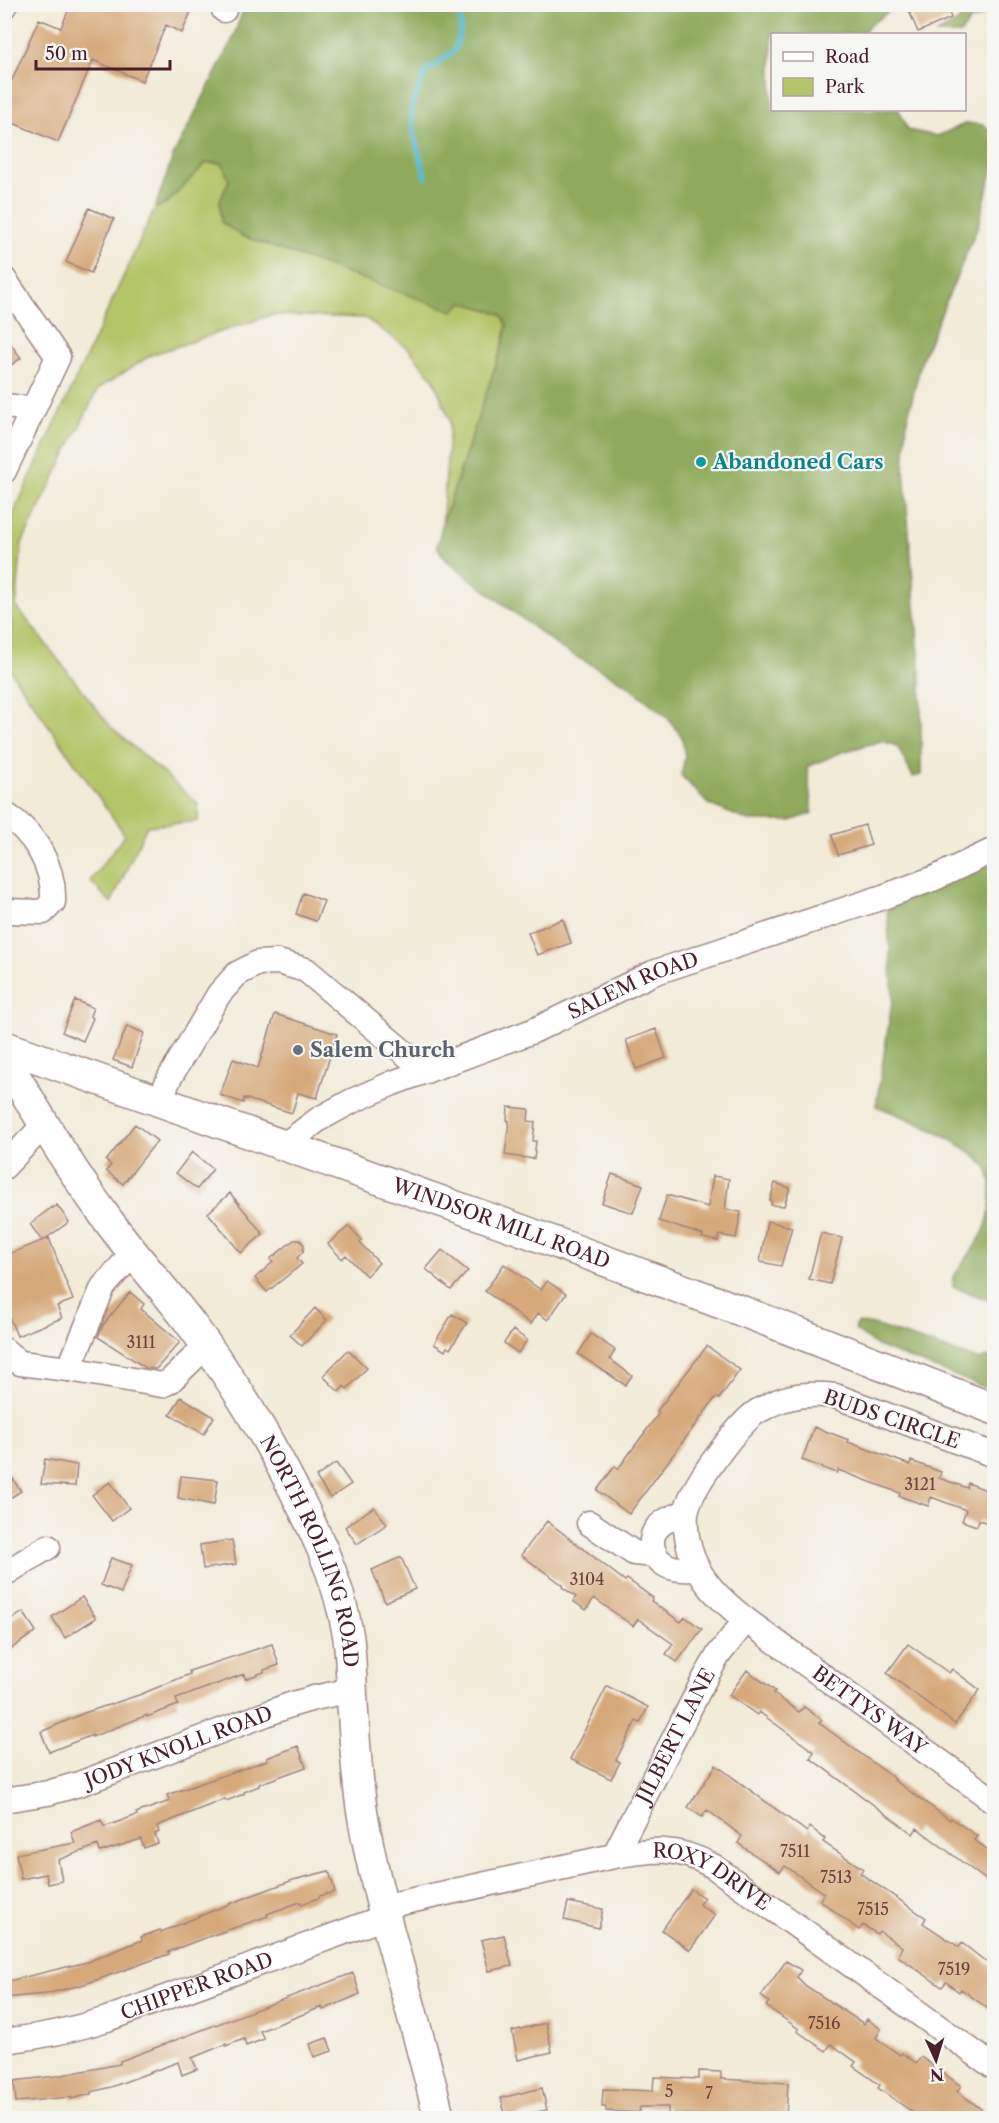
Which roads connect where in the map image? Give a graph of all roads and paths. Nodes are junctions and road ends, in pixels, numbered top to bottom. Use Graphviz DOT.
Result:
graph roads {
  1 [pos="4,279"];
  2 [pos="4,406"];
  3 [pos="33,409"];
  4 [pos="4,471"];
  5 [pos="4,814"];
  6 [pos="994,850"];
  7 [pos="4,911"];
  8 [pos="4,1046"];
  9 [pos="4,1058"];
  10 [pos="426,1071"];
  11 [pos="159,1101"];
  12 [pos="44,1125"];
  13 [pos="283,1146"];
  14 [pos="4,1167"];
  15 [pos="134,1252"];
  16 [pos="207,1346"];
  17 [pos="4,1350"];
  18 [pos="69,1369"];
  19 [pos="994,1409"];
  20 [pos="994,1455"];
  21 [pos="686,1512"];
  22 [pos="589,1523"];
  23 [pos="48,1547"];
  24 [pos="654,1555"];
  25 [pos="697,1569"];
  26 [pos="4,1574"];
  27 [pos="746,1620"];
  28 [pos="352,1690"];
  29 [pos="4,1800"];
  30 [pos="994,1801"];
  31 [pos="614,1856"];
  32 [pos="384,1912"];
  33 [pos="4,2040"];
  34 [pos="994,2067"];
  35 [pos="439,2118"];
  1 -- 3 [label="street"];
  2 -- 3 [label="street"];
  3 -- 4 [label="street"];
  5 -- 7 [label="street"];
  6 -- 10 [label="street, SALEM ROAD"];
  8 -- 11 [label="main road, WINDSOR MILL ROAD"];
  9 -- 12 [label="main road, NORTH ROLLING ROAD"];
  10 -- 11 [label="street"];
  10 -- 13 [label="street, SALEM ROAD"];
  11 -- 13 [label="main road, WINDSOR MILL ROAD"];
  12 -- 14 [label="street"];
  12 -- 15 [label="main road, NORTH ROLLING ROAD"];
  13 -- 19 [label="main road, WINDSOR MILL ROAD"];
  15 -- 16 [label="main road, NORTH ROLLING ROAD"];
  15 -- 18 [label="street"];
  16 -- 18 [label="street"];
  16 -- 28 [label="main road, NORTH ROLLING ROAD"];
  17 -- 18 [label="street"];
  20 -- 21 [label="street, BUDS CIRCLE"];
  21 -- 24 [label="street"];
  21 -- 25 [label="street, BUDS CIRCLE"];
  22 -- 24 [label="street"];
  23 -- 26 [label="street"];
  24 -- 25 [label="street"];
  25 -- 27 [label="street, BUDS CIRCLE"];
  27 -- 30 [label="street, BETTYS WAY"];
  27 -- 31 [label="street, JILBERT LANE"];
  28 -- 29 [label="street, JODY KNOLL ROAD"];
  28 -- 32 [label="main road, NORTH ROLLING ROAD"];
  31 -- 32 [label="street, ROXY DRIVE"];
  31 -- 34 [label="street, ROXY DRIVE"];
  32 -- 33 [label="street, CHIPPER ROAD"];
  32 -- 35 [label="main road, NORTH ROLLING ROAD"];
}
